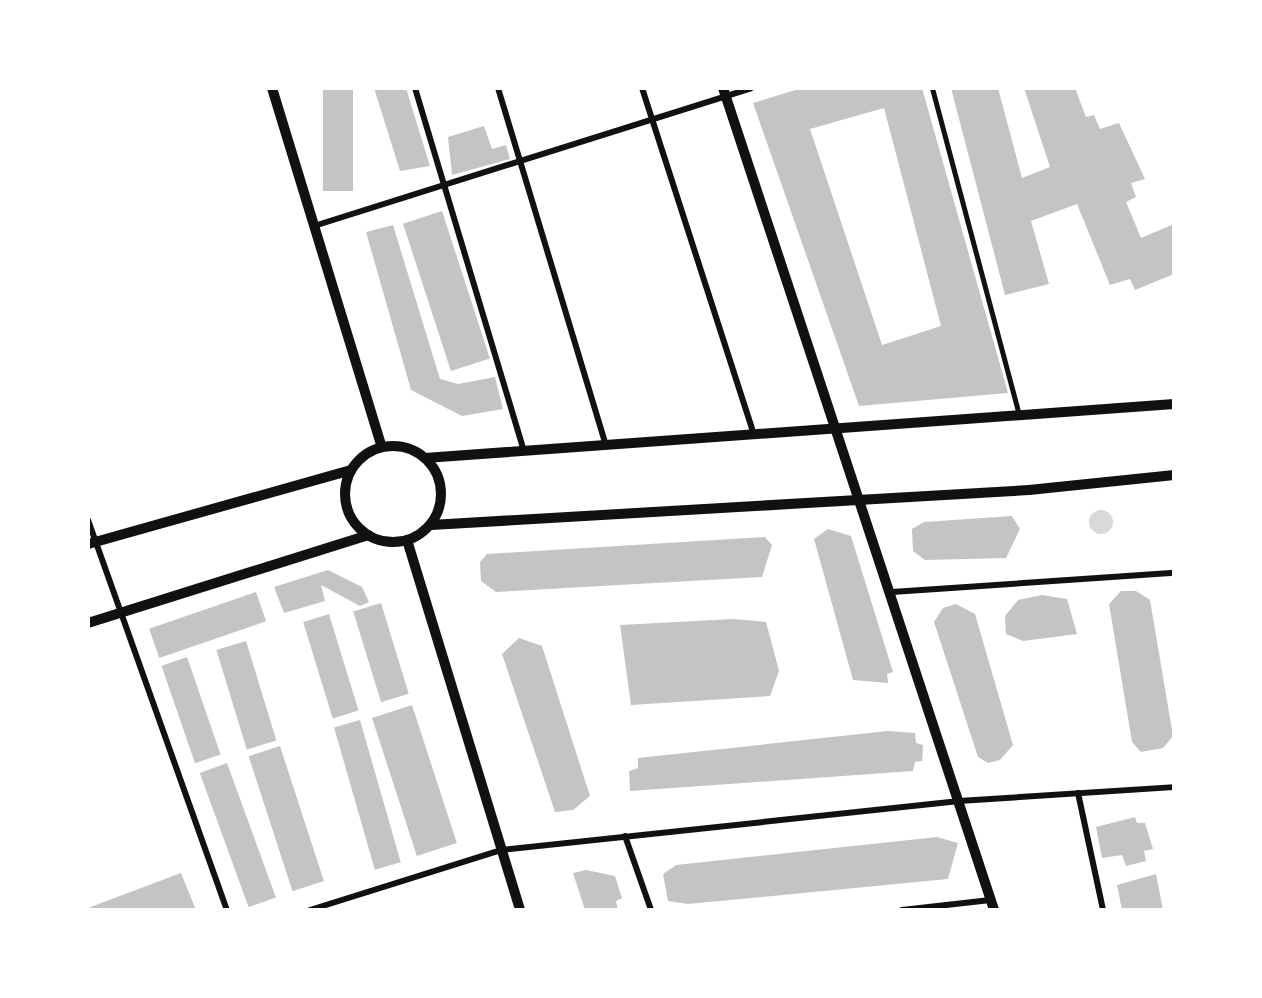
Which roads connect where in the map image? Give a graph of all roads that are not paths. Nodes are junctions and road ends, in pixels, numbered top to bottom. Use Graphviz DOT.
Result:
graph roads {
  1 [pos="272,88"];
  2 [pos="415,88"];
  3 [pos="498,88"];
  4 [pos="642,88"];
  5 [pos="743,88"];
  6 [pos="751,88"];
  7 [pos="932,88"];
  8 [pos="724,92"];
  9 [pos="652,120"];
  10 [pos="521,161"];
  11 [pos="444,185"];
  12 [pos="314,226"];
  13 [pos="1173,404"];
  14 [pos="1019,414"];
  15 [pos="837,427"];
  16 [pos="753,432"];
  17 [pos="605,442"];
  18 [pos="382,447"];
  19 [pos="524,452"];
  20 [pos="425,458"];
  21 [pos="351,470"];
  22 [pos="1173,475"];
  23 [pos="862,501"];
  24 [pos="88,520"];
  25 [pos="430,525"];
  26 [pos="368,535"];
  27 [pos="407,540"];
  28 [pos="93,543"];
  29 [pos="1173,573"];
  30 [pos="892,592"];
  31 [pos="120,614"];
  32 [pos="88,623"];
  33 [pos="1173,786"];
  34 [pos="1078,793"];
  35 [pos="959,801"];
  36 [pos="625,836"];
  37 [pos="501,850"];
  38 [pos="992,904"];
  39 [pos="227,909"];
  40 [pos="310,909"];
  41 [pos="520,909"];
  42 [pos="651,909"];
  43 [pos="902,909"];
  44 [pos="1103,909"];
  1 -- 12 [label="street"];
  2 -- 11 [label="street"];
  3 -- 10 [label="street"];
  4 -- 9 [label="street"];
  5 -- 8 [label="street"];
  6 -- 8 [label="street"];
  7 -- 14 [label="street"];
  8 -- 9 [label="street"];
  8 -- 15 [label="street"];
  9 -- 10 [label="street"];
  9 -- 16 [label="street"];
  10 -- 11 [label="street"];
  10 -- 17 [label="street"];
  11 -- 12 [label="street"];
  11 -- 19 [label="street"];
  12 -- 18 [label="street"];
  13 -- 14 [label="street"];
  14 -- 15 [label="street"];
  15 -- 16 [label="street"];
  15 -- 23 [label="street"];
  16 -- 17 [label="street"];
  17 -- 19 [label="street"];
  18 -- 20 [label="street"];
  18 -- 21 [label="street"];
  19 -- 20 [label="street"];
  20 -- 25 [label="street"];
  21 -- 26 [label="street"];
  21 -- 28 [label="street"];
  22 -- 23 [label="street"];
  23 -- 25 [label="street"];
  23 -- 30 [label="street"];
  24 -- 28 [label="street"];
  25 -- 27 [label="street"];
  26 -- 27 [label="street"];
  26 -- 31 [label="street"];
  27 -- 37 [label="street"];
  28 -- 31 [label="street"];
  29 -- 30 [label="street"];
  30 -- 35 [label="street"];
  31 -- 32 [label="street"];
  31 -- 39 [label="street"];
  33 -- 34 [label="street"];
  34 -- 35 [label="street"];
  34 -- 44 [label="street"];
  35 -- 36 [label="street"];
  35 -- 38 [label="street"];
  36 -- 37 [label="street"];
  36 -- 42 [label="street"];
  37 -- 40 [label="street"];
  37 -- 41 [label="street"];
  38 -- 43 [label="street"];
}
